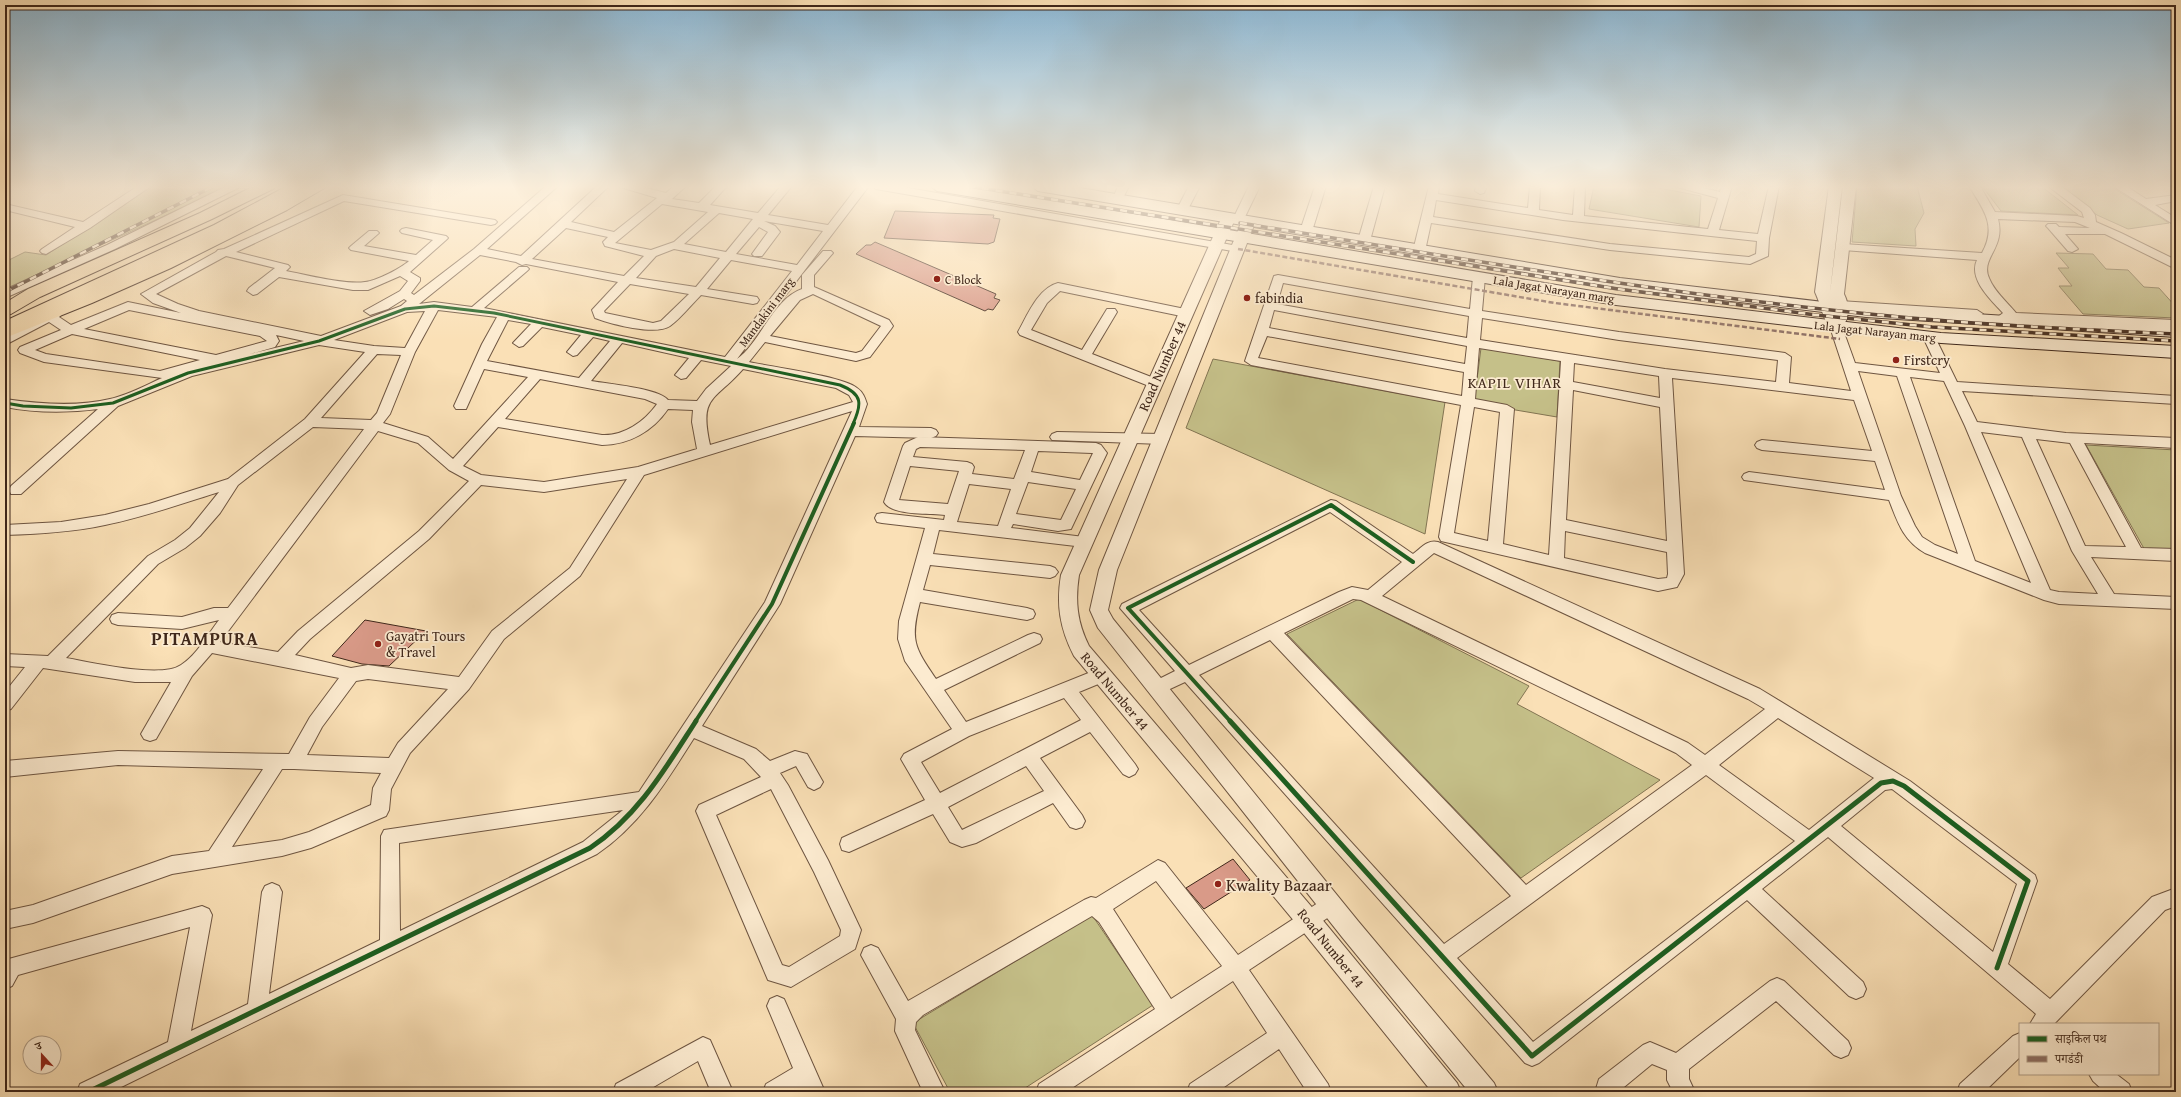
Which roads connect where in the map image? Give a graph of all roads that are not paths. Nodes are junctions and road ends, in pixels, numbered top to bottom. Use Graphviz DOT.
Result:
graph roads {
  1 [pos="68,237"];
  2 [pos="131,237"];
  3 [pos="159,237"];
  4 [pos="183,237"];
  5 [pos="202,237"];
  6 [pos="219,237"];
  7 [pos="260,237"];
  8 [pos="369,237"];
  9 [pos="438,237"];
  10 [pos="494,237"];
  11 [pos="551,237"];
  12 [pos="615,237"];
  13 [pos="684,237"];
  14 [pos="746,237"];
  15 [pos="770,237"];
  16 [pos="823,237"];
  17 [pos="1230,237"];
  18 [pos="1232,237"];
  19 [pos="1267,237"];
  20 [pos="1301,237"];
  21 [pos="1360,237"];
  22 [pos="1422,237"];
  23 [pos="1550,237"];
  24 [pos="1756,237"];
  25 [pos="1829,237"];
  26 [pos="1844,237"];
  27 [pos="1994,237"];
  28 [pos="2062,237"];
  29 [pos="2121,237"];
  30 [pos="1365,238"];
  31 [pos="1763,238"];
  32 [pos="206,244"];
  33 [pos="674,246"];
  34 [pos="1843,247"];
  35 [pos="1419,248"];
  36 [pos="2072,249"];
  37 [pos="46,251"];
  38 [pos="478,251"];
  39 [pos="827,253"];
  40 [pos="224,254"];
  41 [pos="652,254"];
  42 [pos="758,254"];
  43 [pos="2176,256"];
  44 [pos="729,257"];
  45 [pos="1985,257"];
  46 [pos="2163,258"];
  47 [pos="418,259"];
  48 [pos="523,265"];
  49 [pos="2176,265"];
  50 [pos="799,269"];
  51 [pos="401,272"];
  52 [pos="277,273"];
  53 [pos="1479,277"];
  54 [pos="627,280"];
  55 [pos="808,290"];
  56 [pos="253,291"];
  57 [pos="699,291"];
  58 [pos="5,294"];
  59 [pos="753,300"];
  60 [pos="408,301"];
  61 [pos="772,304"];
  62 [pos="434,306"];
  63 [pos="788,306"];
  64 [pos="1270,306"];
  65 [pos="1834,306"];
  66 [pos="5,310"];
  67 [pos="475,310"];
  68 [pos="1111,312"];
  69 [pos="1476,312"];
  70 [pos="1186,313"];
  71 [pos="56,314"];
  72 [pos="505,315"];
  73 [pos="5,318"];
  74 [pos="2014,320"];
  75 [pos="540,322"];
  76 [pos="2176,324"];
  77 [pos="1836,327"];
  78 [pos="5,328"];
  79 [pos="70,330"];
  80 [pos="1262,331"];
  81 [pos="5,332"];
  82 [pos="2176,332"];
  83 [pos="590,333"];
  84 [pos="1929,337"];
  85 [pos="763,338"];
  86 [pos="619,339"];
  87 [pos="5,341"];
  88 [pos="319,341"];
  89 [pos="519,343"];
  90 [pos="1473,343"];
  91 [pos="374,350"];
  92 [pos="409,352"];
  93 [pos="573,352"];
  94 [pos="2176,352"];
  95 [pos="1085,355"];
  96 [pos="697,356"];
  97 [pos="1568,358"];
  98 [pos="218,359"];
  99 [pos="480,364"];
  100 [pos="735,364"];
  101 [pos="203,366"];
  102 [pos="1850,366"];
  103 [pos="1471,369"];
  104 [pos="1902,372"];
  105 [pos="1665,373"];
  106 [pos="537,375"];
  107 [pos="681,375"];
  108 [pos="1154,382"];
  109 [pos="1952,382"];
  110 [pos="582,383"];
  111 [pos="1566,386"];
  112 [pos="1782,387"];
  113 [pos="1860,396"];
  114 [pos="2176,400"];
  115 [pos="1468,401"];
  116 [pos="5,403"];
  117 [pos="113,403"];
  118 [pos="664,404"];
  119 [pos="860,404"];
  120 [pos="1667,404"];
  121 [pos="461,406"];
  122 [pos="701,406"];
  123 [pos="310,422"];
  124 [pos="495,422"];
  125 [pos="375,425"];
  126 [pos="1972,426"];
  127 [pos="850,432"];
  128 [pos="2027,433"];
  129 [pos="1129,438"];
  130 [pos="2074,438"];
  131 [pos="1162,439"];
  132 [pos="2176,443"];
  133 [pos="973,444"];
  134 [pos="1762,444"];
  135 [pos="1033,446"];
  136 [pos="704,451"];
  137 [pos="1880,457"];
  138 [pos="905,461"];
  139 [pos="454,467"];
  140 [pos="639,472"];
  141 [pos="965,473"];
  142 [pos="1749,476"];
  143 [pos="478,480"];
  144 [pos="1021,480"];
  145 [pos="233,482"];
  146 [pos="1085,486"];
  147 [pos="16,490"];
  148 [pos="1894,496"];
  149 [pos="882,518"];
  150 [pos="946,519"];
  151 [pos="1558,524"];
  152 [pos="1006,525"];
  153 [pos="5,530"];
  154 [pos="1084,542"];
  155 [pos="1495,548"];
  156 [pos="1674,548"];
  157 [pos="2080,551"];
  158 [pos="2137,554"];
  159 [pos="2176,556"];
  160 [pos="925,559"];
  161 [pos="1413,562"];
  162 [pos="1556,562"];
  163 [pos="1969,565"];
  164 [pos="1050,572"];
  165 [pos="2044,594"];
  166 [pos="915,595"];
  167 [pos="1370,597"];
  168 [pos="2110,602"];
  169 [pos="2176,604"];
  170 [pos="232,614"];
  171 [pos="1027,614"];
  172 [pos="118,619"];
  173 [pos="1272,632"];
  174 [pos="1034,639"];
  175 [pos="208,646"];
  176 [pos="282,659"];
  177 [pos="5,660"];
  178 [pos="45,662"];
  179 [pos="186,671"];
  180 [pos="1187,673"];
  181 [pos="351,674"];
  182 [pos="1102,675"];
  183 [pos="463,684"];
  184 [pos="933,688"];
  185 [pos="1157,688"];
  186 [pos="1067,689"];
  187 [pos="5,704"];
  188 [pos="1777,709"];
  189 [pos="1093,722"];
  190 [pos="691,729"];
  191 [pos="963,731"];
  192 [pos="150,734"];
  193 [pos="1029,756"];
  194 [pos="285,762"];
  195 [pos="1706,765"];
  196 [pos="392,766"];
  197 [pos="5,769"];
  198 [pos="1129,769"];
  199 [pos="771,775"];
  200 [pos="1893,781"];
  201 [pos="814,782"];
  202 [pos="1056,792"];
  203 [pos="644,800"];
  204 [pos="938,803"];
  205 [pos="1076,821"];
  206 [pos="1828,826"];
  207 [pos="1809,841"];
  208 [pos="849,844"];
  209 [pos="215,858"];
  210 [pos="1748,888"];
  211 [pos="272,892"];
  212 [pos="1525,897"];
  213 [pos="2176,897"];
  214 [pos="1331,905"];
  215 [pos="1098,908"];
  216 [pos="5,920"];
  217 [pos="1308,920"];
  218 [pos="390,946"];
  219 [pos="871,955"];
  220 [pos="1443,957"];
  221 [pos="1235,967"];
  222 [pos="1997,968"];
  223 [pos="5,979"];
  224 [pos="1856,989"];
  225 [pos="778,1006"];
  226 [pos="257,1010"];
  227 [pos="1168,1012"];
  228 [pos="906,1017"];
  229 [pos="2043,1021"];
  230 [pos="1282,1035"];
  231 [pos="2019,1044"];
  232 [pos="1842,1048"];
  233 [pos="177,1049"];
  234 [pos="1678,1064"];
  235 [pos="805,1073"];
  236 [pos="2101,1075"];
  237 [pos="88,1092"];
  238 [pos="624,1092"];
  239 [pos="722,1092"];
  240 [pos="774,1092"];
  241 [pos="814,1092"];
  242 [pos="934,1092"];
  243 [pos="1047,1092"];
  244 [pos="1198,1092"];
  245 [pos="1320,1092"];
  246 [pos="1448,1092"];
  247 [pos="1485,1092"];
  248 [pos="1606,1092"];
  249 [pos="1684,1092"];
  250 [pos="1968,1092"];
  251 [pos="2121,1092"];
  1 -- 37 [label="street"];
  2 -- 58 [label="street"];
  3 -- 66 [label="main road"];
  4 -- 73 [label="main road"];
  5 -- 78 [label="main road"];
  6 -- 32 [label="main road"];
  7 -- 40 [label="street"];
  8 -- 47 [label="street"];
  9 -- 47 [label="street"];
  10 -- 38 [label="street"];
  11 -- 48 [label="street"];
  12 -- 41 [label="street"];
  13 -- 33 [label="street"];
  14 -- 44 [label="street"];
  15 -- 42 [label="street"];
  16 -- 50 [label="street, Mandakini marg"];
  17 -- 70 [label="street, Road Number 44"];
  18 -- 131 [label="street, Road Number 44"];
  19 -- 53 [label="main road, Lala Jagat Narayan marg"];
  20 -- 35 [label="main road, Lala Jagat Narayan marg"];
  21 -- 30 [label="street"];
  22 -- 35 [label="street"];
  23 -- 31 [label="street"];
  24 -- 31 [label="street"];
  25 -- 65 [label="street"];
  26 -- 34 [label="street"];
  27 -- 45 [label="street"];
  28 -- 36 [label="street"];
  29 -- 46 [label="street"];
  30 -- 35 [label="street"];
  32 -- 40 [label="street"];
  32 -- 71 [label="main road"];
  33 -- 41 [label="street"];
  33 -- 44 [label="street"];
  34 -- 45 [label="street"];
  34 -- 65 [label="street"];
  35 -- 65 [label="main road, Lala Jagat Narayan marg"];
  38 -- 48 [label="street"];
  38 -- 60 [label="street"];
  39 -- 55 [label="street"];
  40 -- 52 [label="street"];
  40 -- 60 [label="street"];
  41 -- 54 [label="street"];
  43 -- 46 [label="street"];
  44 -- 50 [label="street"];
  44 -- 57 [label="street"];
  45 -- 74 [label="street"];
  46 -- 49 [label="street"];
  47 -- 51 [label="street"];
  48 -- 54 [label="street"];
  48 -- 67 [label="street"];
  50 -- 61 [label="street, Mandakini marg"];
  51 -- 52 [label="street"];
  51 -- 60 [label="street"];
  52 -- 56 [label="street"];
  53 -- 69 [label="street"];
  53 -- 77 [label="main road, Lala Jagat Narayan marg"];
  54 -- 57 [label="street"];
  54 -- 57 [label="street"];
  55 -- 63 [label="street"];
  55 -- 85 [label="street"];
  57 -- 59 [label="street"];
  60 -- 62 [label="street"];
  60 -- 88 [label="street"];
  61 -- 63 [label="street"];
  61 -- 100 [label="street, Mandakini marg"];
  62 -- 67 [label="street"];
  62 -- 92 [label="street"];
  63 -- 85 [label="street"];
  64 -- 69 [label="street"];
  64 -- 80 [label="street"];
  64 -- 90 [label="street"];
  65 -- 74 [label="main road, Lala Jagat Narayan marg"];
  65 -- 77 [label="street"];
  67 -- 72 [label="street"];
  68 -- 95 [label="street"];
  69 -- 90 [label="street"];
  69 -- 112 [label="street"];
  70 -- 95 [label="street"];
  70 -- 108 [label="street, Road Number 44"];
  71 -- 79 [label="street"];
  71 -- 81 [label="main road"];
  71 -- 87 [label="street"];
  72 -- 75 [label="street"];
  72 -- 99 [label="street"];
  74 -- 76 [label="street"];
  74 -- 82 [label="main road, Lala Jagat Narayan marg"];
  75 -- 83 [label="street"];
  75 -- 89 [label="street"];
  77 -- 84 [label="main road, Lala Jagat Narayan marg"];
  77 -- 102 [label="street"];
  79 -- 98 [label="street"];
  79 -- 98 [label="street"];
  79 -- 101 [label="street"];
  80 -- 103 [label="street"];
  80 -- 115 [label="street"];
  83 -- 86 [label="street"];
  83 -- 93 [label="street"];
  84 -- 94 [label="main road, Lala Jagat Narayan marg"];
  84 -- 109 [label="street"];
  85 -- 100 [label="street"];
  86 -- 96 [label="street"];
  86 -- 110 [label="street"];
  88 -- 91 [label="street"];
  88 -- 101 [label="street"];
  90 -- 97 [label="street"];
  90 -- 103 [label="street"];
  91 -- 92 [label="street"];
  91 -- 123 [label="street"];
  92 -- 125 [label="street"];
  95 -- 108 [label="street"];
  96 -- 100 [label="street"];
  96 -- 107 [label="street"];
  97 -- 105 [label="street"];
  97 -- 111 [label="street"];
  98 -- 101 [label="street"];
  99 -- 106 [label="street"];
  99 -- 121 [label="street"];
  100 -- 119 [label="street"];
  100 -- 122 [label="street"];
  101 -- 117 [label="street"];
  102 -- 104 [label="street"];
  102 -- 113 [label="street"];
  103 -- 115 [label="street"];
  104 -- 109 [label="street"];
  104 -- 163 [label="street"];
  105 -- 112 [label="street"];
  105 -- 120 [label="street"];
  106 -- 110 [label="street"];
  106 -- 124 [label="street"];
  108 -- 129 [label="street, Road Number 44"];
  109 -- 114 [label="street"];
  109 -- 126 [label="street"];
  110 -- 118 [label="street"];
  111 -- 120 [label="street"];
  111 -- 151 [label="street"];
  112 -- 113 [label="street"];
  113 -- 137 [label="street"];
  115 -- 155 [label="street"];
  115 -- 155 [label="street"];
  116 -- 117 [label="street"];
  117 -- 147 [label="street"];
  118 -- 122 [label="street"];
  118 -- 124 [label="street"];
  119 -- 127 [label="street"];
  119 -- 136 [label="street"];
  120 -- 156 [label="street"];
  122 -- 136 [label="street"];
  123 -- 125 [label="street"];
  123 -- 145 [label="street"];
  124 -- 139 [label="street"];
  125 -- 139 [label="street"];
  125 -- 170 [label="street"];
  126 -- 128 [label="street"];
  126 -- 165 [label="street"];
  127 -- 129 [label="street"];
  127 -- 190 [label="street"];
  128 -- 130 [label="street"];
  128 -- 157 [label="street"];
  129 -- 131 [label="street"];
  129 -- 154 [label="street, Road Number 44"];
  130 -- 132 [label="street"];
  130 -- 158 [label="street"];
  131 -- 185 [label="street, Road Number 44"];
  133 -- 135 [label="street"];
  133 -- 138 [label="street"];
  133 -- 141 [label="street"];
  134 -- 137 [label="street"];
  135 -- 144 [label="street"];
  135 -- 146 [label="street"];
  136 -- 140 [label="street"];
  137 -- 148 [label="street"];
  138 -- 141 [label="street"];
  138 -- 150 [label="street"];
  139 -- 143 [label="street"];
  140 -- 143 [label="street"];
  140 -- 183 [label="street"];
  141 -- 144 [label="street"];
  141 -- 150 [label="street"];
  142 -- 148 [label="street"];
  143 -- 176 [label="street"];
  144 -- 146 [label="street"];
  144 -- 152 [label="street"];
  145 -- 153 [label="street"];
  145 -- 178 [label="street"];
  146 -- 152 [label="street"];
  148 -- 163 [label="street"];
  149 -- 150 [label="street"];
  150 -- 152 [label="street"];
  150 -- 160 [label="street"];
  151 -- 156 [label="street"];
  151 -- 162 [label="street"];
  152 -- 154 [label="street"];
  154 -- 182 [label="street, Road Number 44"];
  155 -- 162 [label="street"];
  156 -- 162 [label="street"];
  157 -- 158 [label="street"];
  157 -- 168 [label="street"];
  158 -- 159 [label="street"];
  160 -- 164 [label="street"];
  160 -- 166 [label="street"];
  161 -- 167 [label="street"];
  161 -- 180 [label="street"];
  161 -- 188 [label="street"];
  163 -- 165 [label="street"];
  165 -- 168 [label="street"];
  166 -- 171 [label="street"];
  166 -- 184 [label="street"];
  167 -- 173 [label="street"];
  167 -- 195 [label="street"];
  168 -- 169 [label="street"];
  170 -- 172 [label="street"];
  170 -- 175 [label="street"];
  173 -- 180 [label="street"];
  173 -- 212 [label="street"];
  174 -- 184 [label="street"];
  175 -- 176 [label="street"];
  175 -- 179 [label="street"];
  176 -- 181 [label="street"];
  177 -- 178 [label="street"];
  178 -- 179 [label="street"];
  178 -- 187 [label="street"];
  179 -- 192 [label="street"];
  180 -- 185 [label="street"];
  180 -- 220 [label="street"];
  181 -- 183 [label="street"];
  181 -- 194 [label="street"];
  182 -- 186 [label="street"];
  182 -- 217 [label="street, Road Number 44"];
  183 -- 196 [label="street"];
  184 -- 191 [label="street"];
  185 -- 214 [label="street, Road Number 44"];
  186 -- 189 [label="street"];
  186 -- 191 [label="street"];
  188 -- 195 [label="street"];
  188 -- 200 [label="street"];
  189 -- 193 [label="street"];
  189 -- 198 [label="street"];
  190 -- 199 [label="street"];
  190 -- 203 [label="street"];
  191 -- 204 [label="street"];
  193 -- 202 [label="street"];
  193 -- 204 [label="street"];
  194 -- 196 [label="street"];
  194 -- 197 [label="street"];
  194 -- 209 [label="street"];
  195 -- 207 [label="street"];
  195 -- 212 [label="street"];
  196 -- 209 [label="street"];
  199 -- 199 [label="street"];
  199 -- 201 [label="street"];
  200 -- 206 [label="street"];
  200 -- 222 [label="street"];
  202 -- 204 [label="street"];
  202 -- 205 [label="street"];
  203 -- 218 [label="street"];
  203 -- 218 [label="street"];
  204 -- 208 [label="street"];
  206 -- 207 [label="street"];
  206 -- 222 [label="street"];
  207 -- 210 [label="street"];
  209 -- 216 [label="street"];
  210 -- 220 [label="street"];
  210 -- 224 [label="street"];
  211 -- 226 [label="street"];
  212 -- 220 [label="street"];
  213 -- 229 [label="street"];
  214 -- 217 [label="street"];
  214 -- 247 [label="street, Road Number 44"];
  215 -- 221 [label="street"];
  215 -- 227 [label="street"];
  215 -- 228 [label="street"];
  217 -- 221 [label="street"];
  217 -- 246 [label="street, Road Number 44"];
  218 -- 226 [label="street"];
  219 -- 228 [label="street"];
  221 -- 227 [label="street"];
  221 -- 230 [label="street"];
  222 -- 229 [label="street"];
  223 -- 233 [label="street"];
  225 -- 235 [label="street"];
  226 -- 233 [label="street"];
  227 -- 243 [label="street"];
  228 -- 242 [label="street"];
  230 -- 244 [label="street"];
  230 -- 245 [label="street"];
  231 -- 250 [label="street"];
  232 -- 234 [label="street"];
  233 -- 237 [label="street"];
  234 -- 248 [label="street"];
  234 -- 249 [label="street"];
  235 -- 240 [label="street"];
  235 -- 241 [label="street"];
  236 -- 251 [label="street"];
  238 -- 239 [label="street"];
}
